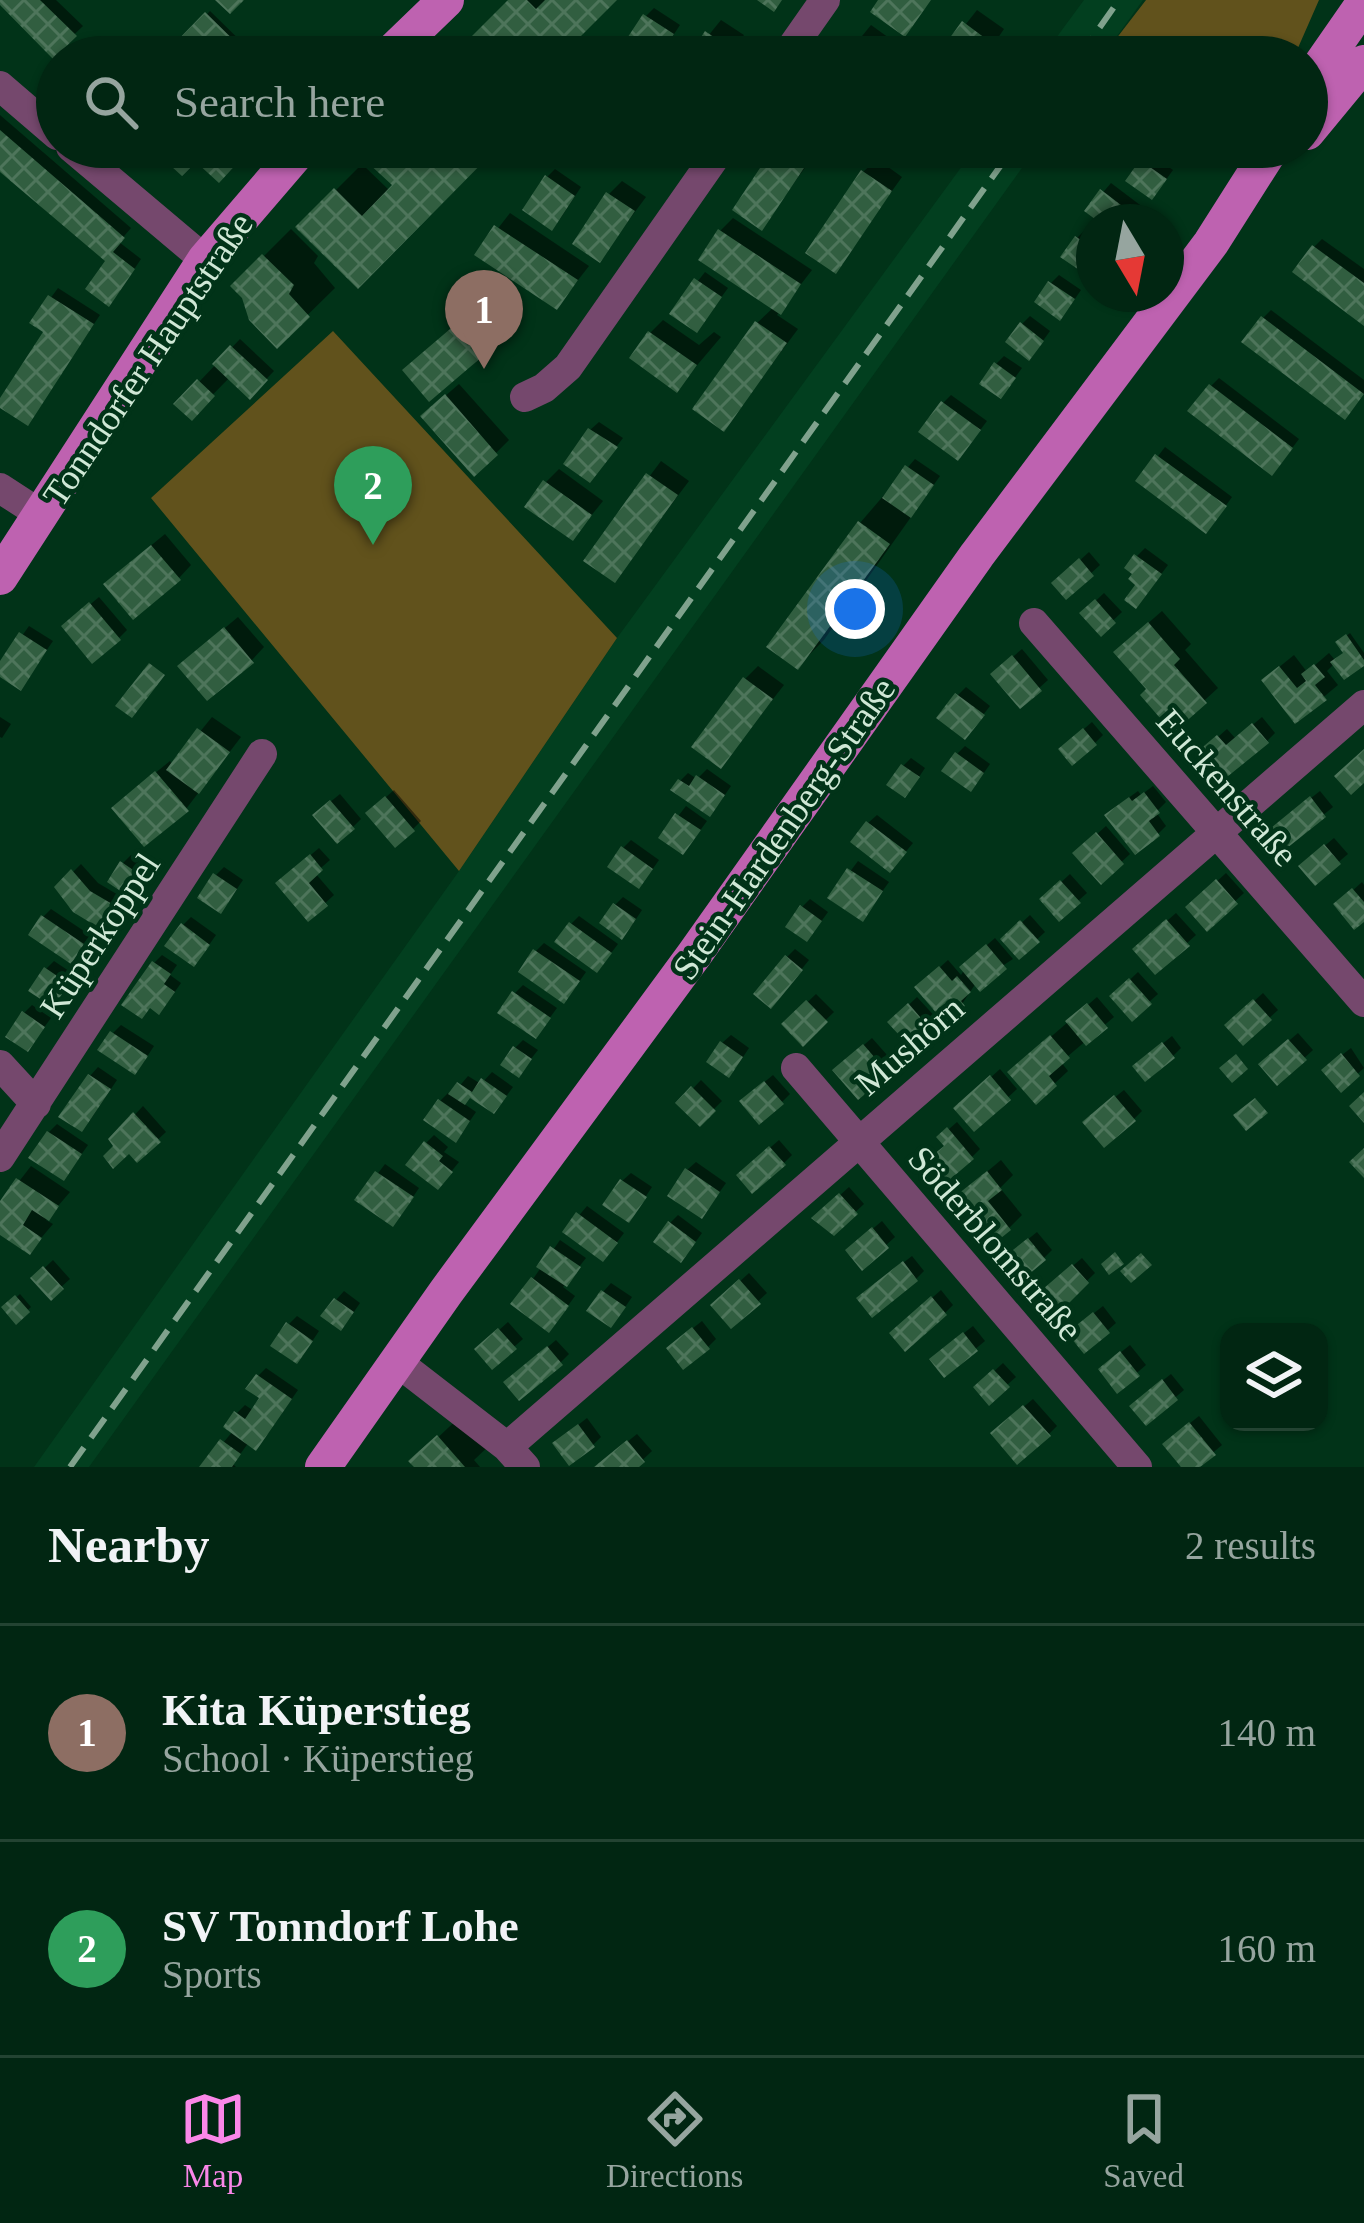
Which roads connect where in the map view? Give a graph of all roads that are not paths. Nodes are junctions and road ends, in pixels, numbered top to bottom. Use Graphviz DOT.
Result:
graph roads {
  1 [pos="446,0"];
  2 [pos="825,0"];
  3 [pos="1364,4"];
  4 [pos="409,36"];
  5 [pos="800,36"];
  6 [pos="1328,55"];
  7 [pos="1364,63"];
  8 [pos="0,86"];
  9 [pos="1328,107"];
  10 [pos="36,117"];
  11 [pos="96,168"];
  12 [pos="284,168"];
  13 [pos="707,168"];
  14 [pos="1260,168"];
  15 [pos="1272,168"];
  16 [pos="1247,192"];
  17 [pos="205,260"];
  18 [pos="525,397"];
  19 [pos="0,488"];
  20 [pos="40,514"];
  21 [pos="0,577"];
  22 [pos="1034,622"];
  23 [pos="1364,705"];
  24 [pos="262,754"];
  25 [pos="1216,832"];
  26 [pos="1364,1002"];
  27 [pos="0,1065"];
  28 [pos="796,1068"];
  29 [pos="36,1104"];
  30 [pos="857,1141"];
  31 [pos="0,1157"];
  32 [pos="396,1361"];
  33 [pos="516,1457"];
  34 [pos="322,1467"];
  35 [pos="1137,1467"];
  1 -- 4 [label="main road"];
  2 -- 5 [label="street"];
  3 -- 6 [label="main road"];
  7 -- 9 [label="main road"];
  8 -- 10 [label="street"];
  11 -- 17 [label="street"];
  12 -- 17 [label="main road, Tonndorfer Hauptstraße"];
  13 -- 18 [label="street"];
  14 -- 16 [label="main road, Stein-Hardenberg-Straße"];
  15 -- 16 [label="main road, Stein-Hardenberg-Straße"];
  16 -- 32 [label="main road, Stein-Hardenberg-Straße"];
  17 -- 20 [label="main road, Tonndorfer Hauptstraße"];
  19 -- 20 [label="street"];
  20 -- 21 [label="main road, Tonndorfer Hauptstraße"];
  22 -- 25 [label="street, Euckenstraße"];
  23 -- 25 [label="street, Mushörn"];
  24 -- 29 [label="street, Küperkoppel"];
  25 -- 26 [label="street, Euckenstraße"];
  25 -- 30 [label="street, Mushörn"];
  27 -- 29 [label="street"];
  28 -- 30 [label="street, Söderblomstraße"];
  29 -- 31 [label="street, Küperkoppel"];
  30 -- 33 [label="street, Mushörn"];
  30 -- 35 [label="street, Söderblomstraße"];
  32 -- 33 [label="street"];
  32 -- 34 [label="main road, Stein-Hardenberg-Straße"];
}
